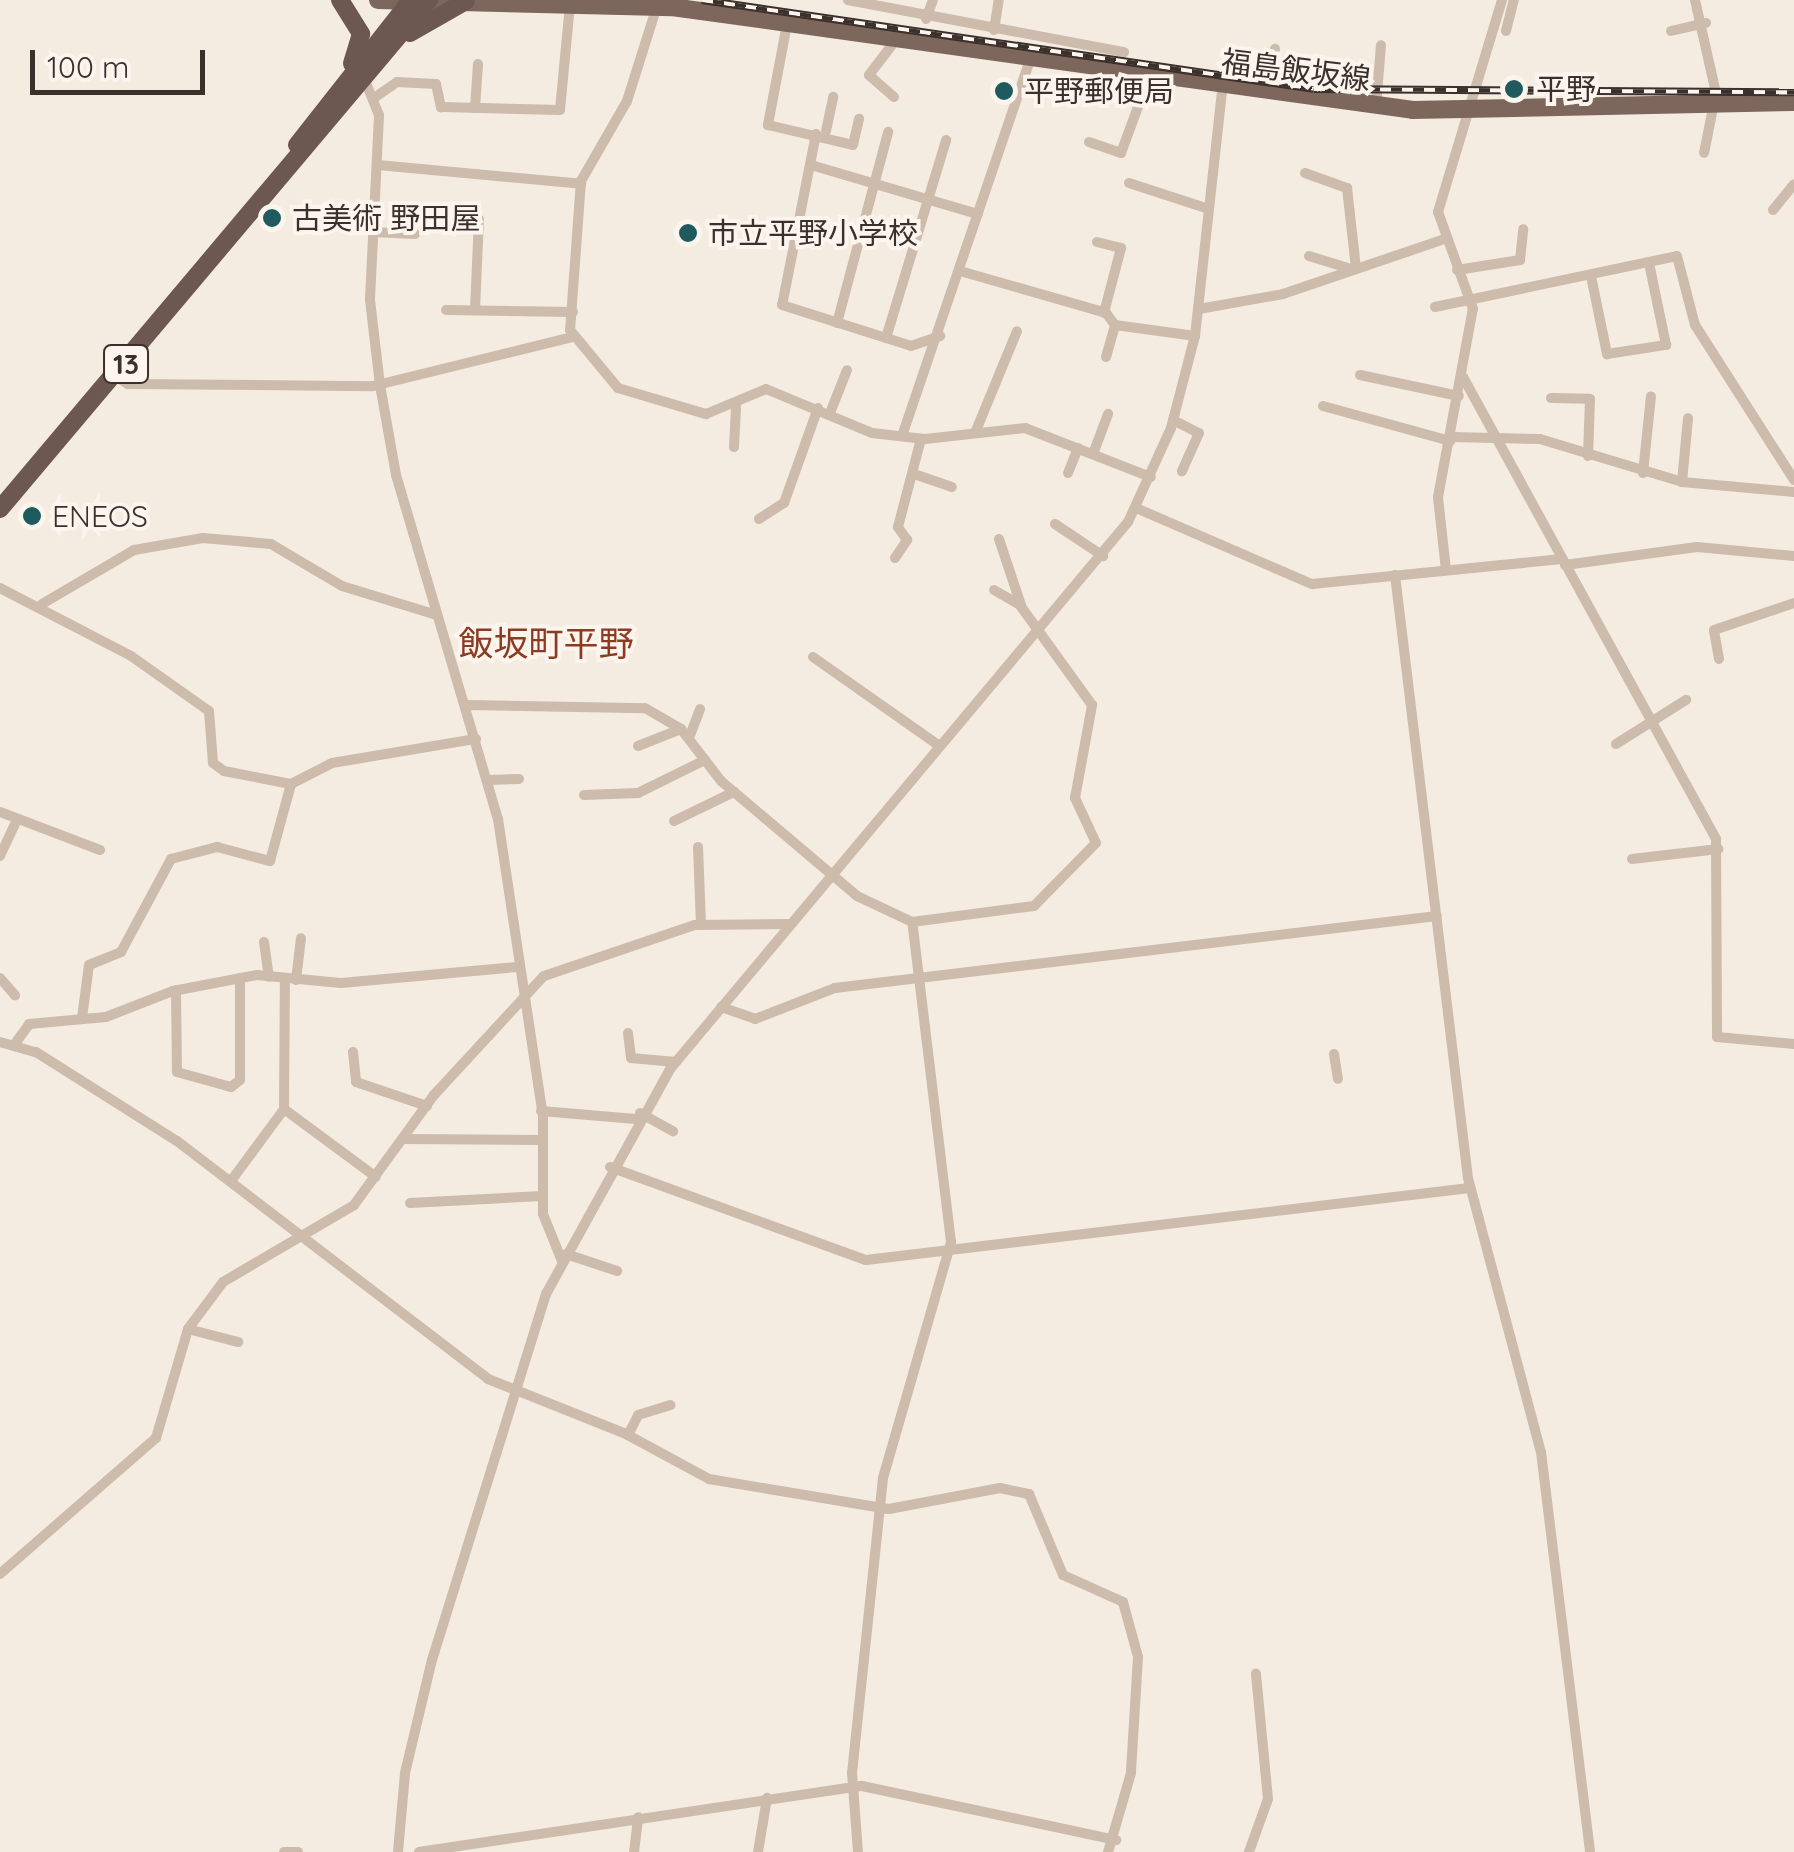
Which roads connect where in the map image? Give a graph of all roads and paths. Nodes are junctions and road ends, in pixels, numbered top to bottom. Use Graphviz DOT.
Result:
graph roads {
  1 [pos="340,0"];
  2 [pos="378,0"];
  3 [pos="848,0"];
  4 [pos="889,0"];
  5 [pos="932,0"];
  6 [pos="998,0"];
  7 [pos="1502,0"];
  8 [pos="1514,0"];
  9 [pos="1695,0"];
  10 [pos="419,1"];
  11 [pos="466,1"];
  12 [pos="570,2"];
  13 [pos="668,4"];
  14 [pos="885,12"];
  15 [pos="926,19"];
  16 [pos="1706,23"];
  17 [pos="787,24"];
  18 [pos="994,30"];
  19 [pos="1506,31"];
  20 [pos="1671,31"];
  21 [pos="398,40"];
  22 [pos="895,41"];
  23 [pos="1382,45"];
  24 [pos="1275,49"];
  25 [pos="1124,52"];
  26 [pos="1030,60"];
  27 [pos="478,64"];
  28 [pos="1149,78"];
  29 [pos="372,90"];
  30 [pos="1222,90"];
  31 [pos="1266,96"];
  32 [pos="833,97"];
  33 [pos="894,97"];
  34 [pos="1794,102"];
  35 [pos="1715,105"];
  36 [pos="1376,107"];
  37 [pos="476,108"];
  38 [pos="1472,108"];
  39 [pos="859,119"];
  40 [pos="821,132"];
  41 [pos="888,132"];
  42 [pos="946,140"];
  43 [pos="1089,142"];
  44 [pos="295,148"];
  45 [pos="1704,152"];
  46 [pos="378,164"];
  47 [pos="811,165"];
  48 [pos="1305,173"];
  49 [pos="1129,183"];
  50 [pos="580,184"];
  51 [pos="1794,184"];
  52 [pos="879,186"];
  53 [pos="928,200"];
  54 [pos="1209,209"];
  55 [pos="1772,210"];
  56 [pos="978,214"];
  57 [pos="250,216"];
  58 [pos="478,218"];
  59 [pos="1523,229"];
  60 [pos="373,232"];
  61 [pos="415,234"];
  62 [pos="1442,240"];
  63 [pos="1097,242"];
  64 [pos="1309,256"];
  65 [pos="1650,264"];
  66 [pos="1354,268"];
  67 [pos="960,270"];
  68 [pos="1457,270"];
  69 [pos="1591,276"];
  70 [pos="1472,303"];
  71 [pos="1435,307"];
  72 [pos="446,310"];
  73 [pos="474,310"];
  74 [pos="1199,310"];
  75 [pos="572,312"];
  76 [pos="1104,313"];
  77 [pos="838,323"];
  78 [pos="1115,325"];
  79 [pos="1017,331"];
  80 [pos="940,336"];
  81 [pos="1195,336"];
  82 [pos="572,338"];
  83 [pos="886,338"];
  84 [pos="1106,357"];
  85 [pos="847,370"];
  86 [pos="1360,374"];
  87 [pos="115,376"];
  88 [pos="1462,377"];
  89 [pos="380,385"];
  90 [pos="1459,396"];
  91 [pos="1651,396"];
  92 [pos="1551,398"];
  93 [pos="1323,406"];
  94 [pos="736,407"];
  95 [pos="824,410"];
  96 [pos="1108,414"];
  97 [pos="1688,418"];
  98 [pos="1173,420"];
  99 [pos="974,434"];
  100 [pos="902,436"];
  101 [pos="1496,437"];
  102 [pos="921,439"];
  103 [pos="1450,439"];
  104 [pos="734,447"];
  105 [pos="1078,448"];
  106 [pos="1093,454"];
  107 [pos="1588,456"];
  108 [pos="1182,471"];
  109 [pos="1068,473"];
  110 [pos="1643,473"];
  111 [pos="914,474"];
  112 [pos="1151,477"];
  113 [pos="1794,480"];
  114 [pos="1682,482"];
  115 [pos="952,487"];
  116 [pos="1794,492"];
  117 [pos="1136,508"];
  118 [pos="0,509"];
  119 [pos="759,519"];
  120 [pos="1055,524"];
  121 [pos="1000,540"];
  122 [pos="1103,556"];
  123 [pos="1794,556"];
  124 [pos="895,558"];
  125 [pos="1564,562"];
  126 [pos="1446,570"];
  127 [pos="1395,576"];
  128 [pos="0,588"];
  129 [pos="994,590"];
  130 [pos="1794,603"];
  131 [pos="42,604"];
  132 [pos="1022,608"];
  133 [pos="437,615"];
  134 [pos="1036,632"];
  135 [pos="813,657"];
  136 [pos="1719,658"];
  137 [pos="1686,700"];
  138 [pos="465,706"];
  139 [pos="700,709"];
  140 [pos="1652,723"];
  141 [pos="685,734"];
  142 [pos="476,739"];
  143 [pos="937,744"];
  144 [pos="1616,744"];
  145 [pos="638,746"];
  146 [pos="705,760"];
  147 [pos="488,780"];
  148 [pos="519,780"];
  149 [pos="291,784"];
  150 [pos="734,792"];
  151 [pos="584,796"];
  152 [pos="0,812"];
  153 [pos="17,820"];
  154 [pos="674,822"];
  155 [pos="698,848"];
  156 [pos="1718,849"];
  157 [pos="100,850"];
  158 [pos="0,856"];
  159 [pos="1632,859"];
  160 [pos="827,878"];
  161 [pos="1436,916"];
  162 [pos="912,922"];
  163 [pos="701,924"];
  164 [pos="789,924"];
  165 [pos="301,938"];
  166 [pos="264,942"];
  167 [pos="517,968"];
  168 [pos="918,976"];
  169 [pos="269,977"];
  170 [pos="0,978"];
  171 [pos="240,978"];
  172 [pos="291,980"];
  173 [pos="176,990"];
  174 [pos="15,995"];
  175 [pos="522,996"];
  176 [pos="721,1006"];
  177 [pos="82,1018"];
  178 [pos="628,1033"];
  179 [pos="0,1042"];
  180 [pos="1794,1044"];
  181 [pos="14,1045"];
  182 [pos="353,1052"];
  183 [pos="1334,1054"];
  184 [pos="676,1062"];
  185 [pos="1338,1079"];
  186 [pos="427,1106"];
  187 [pos="284,1109"];
  188 [pos="542,1110"];
  189 [pos="638,1116"];
  190 [pos="672,1131"];
  191 [pos="406,1139"];
  192 [pos="542,1140"];
  193 [pos="610,1167"];
  194 [pos="376,1177"];
  195 [pos="230,1181"];
  196 [pos="1470,1188"];
  197 [pos="542,1196"];
  198 [pos="410,1203"];
  199 [pos="306,1234"];
  200 [pos="950,1251"];
  201 [pos="564,1257"];
  202 [pos="617,1272"];
  203 [pos="188,1329"];
  204 [pos="238,1342"];
  205 [pos="512,1388"];
  206 [pos="672,1406"];
  207 [pos="628,1435"];
  208 [pos="880,1508"];
  209 [pos="0,1574"];
  210 [pos="1256,1674"];
  211 [pos="852,1786"];
  212 [pos="767,1798"];
  213 [pos="638,1817"];
  214 [pos="1114,1847"];
  215 [pos="284,1852"];
  216 [pos="298,1852"];
  217 [pos="398,1852"];
  218 [pos="419,1852"];
  219 [pos="634,1852"];
  220 [pos="758,1852"];
  221 [pos="858,1852"];
  222 [pos="1249,1852"];
  223 [pos="1590,1852"];
  1 -- 44 [label="highway"];
  2 -- 10 [label="main road, 福島飯坂線"];
  3 -- 14 [label="street"];
  4 -- 14 [label="street"];
  5 -- 15 [label="street"];
  6 -- 18 [label="street"];
  7 -- 38 [label="street"];
  8 -- 19 [label="street"];
  9 -- 16 [label="street"];
  10 -- 11 [label="main road, 福島飯坂線"];
  10 -- 21 [label="highway, 13"];
  10 -- 44 [label="highway, 13"];
  11 -- 12 [label="main road, 福島飯坂線"];
  11 -- 21 [label="highway"];
  12 -- 13 [label="main road, 福島飯坂線"];
  12 -- 37 [label="street"];
  13 -- 17 [label="main road, 福島飯坂線"];
  13 -- 50 [label="street"];
  14 -- 15 [label="street"];
  15 -- 18 [label="street"];
  16 -- 20 [label="street"];
  16 -- 35 [label="street"];
  17 -- 22 [label="main road, 福島飯坂線"];
  17 -- 40 [label="street"];
  18 -- 25 [label="street"];
  21 -- 29 [label="highway, 13"];
  22 -- 26 [label="main road, 福島飯坂線"];
  22 -- 33 [label="street"];
  23 -- 36 [label="street"];
  24 -- 31 [label="street"];
  26 -- 28 [label="main road, 福島飯坂線"];
  26 -- 56 [label="street"];
  27 -- 37 [label="street"];
  28 -- 30 [label="main road, 福島飯坂線"];
  28 -- 43 [label="street"];
  29 -- 37 [label="street"];
  29 -- 46 [label="street"];
  29 -- 57 [label="highway, 13"];
  30 -- 31 [label="main road, 福島飯坂線"];
  30 -- 54 [label="street"];
  31 -- 36 [label="main road, 福島飯坂線"];
  32 -- 40 [label="street"];
  34 -- 35 [label="main road, 福島飯坂線"];
  35 -- 38 [label="main road, 福島飯坂線"];
  35 -- 45 [label="street"];
  36 -- 38 [label="main road, 福島飯坂線"];
  38 -- 62 [label="street"];
  39 -- 40 [label="street"];
  40 -- 47 [label="street"];
  41 -- 52 [label="street"];
  42 -- 53 [label="street"];
  44 -- 57 [label="highway, 13"];
  46 -- 50 [label="street"];
  46 -- 60 [label="street"];
  47 -- 52 [label="street"];
  47 -- 77 [label="street"];
  48 -- 66 [label="street"];
  49 -- 54 [label="street"];
  50 -- 75 [label="street"];
  51 -- 55 [label="street"];
  52 -- 53 [label="street"];
  52 -- 77 [label="street"];
  53 -- 56 [label="street"];
  53 -- 83 [label="street"];
  54 -- 74 [label="street"];
  56 -- 67 [label="street"];
  57 -- 87 [label="highway, 13"];
  58 -- 73 [label="street"];
  59 -- 68 [label="street"];
  60 -- 61 [label="street"];
  60 -- 89 [label="street"];
  62 -- 66 [label="street"];
  62 -- 68 [label="street"];
  63 -- 76 [label="street"];
  64 -- 66 [label="street"];
  65 -- 69 [label="street"];
  65 -- 69 [label="street"];
  65 -- 113 [label="street"];
  66 -- 74 [label="street"];
  67 -- 76 [label="street"];
  67 -- 80 [label="street"];
  68 -- 70 [label="street"];
  69 -- 70 [label="street"];
  70 -- 71 [label="street"];
  70 -- 88 [label="street"];
  72 -- 73 [label="street"];
  73 -- 75 [label="street"];
  74 -- 81 [label="street"];
  75 -- 82 [label="street"];
  76 -- 78 [label="street"];
  77 -- 83 [label="street"];
  78 -- 81 [label="street"];
  78 -- 84 [label="street"];
  79 -- 99 [label="street"];
  80 -- 83 [label="street"];
  80 -- 100 [label="street"];
  81 -- 98 [label="street"];
  82 -- 89 [label="street"];
  82 -- 94 [label="street"];
  85 -- 95 [label="street"];
  86 -- 90 [label="street"];
  87 -- 89 [label="street"];
  87 -- 118 [label="highway, 13"];
  88 -- 90 [label="street"];
  88 -- 101 [label="street"];
  89 -- 133 [label="street"];
  90 -- 103 [label="street"];
  91 -- 110 [label="street"];
  92 -- 107 [label="street"];
  93 -- 103 [label="street"];
  94 -- 95 [label="street"];
  94 -- 104 [label="street"];
  95 -- 100 [label="street"];
  95 -- 119 [label="street"];
  96 -- 106 [label="street"];
  97 -- 114 [label="street"];
  98 -- 108 [label="street"];
  98 -- 112 [label="street"];
  99 -- 102 [label="street"];
  99 -- 105 [label="street"];
  100 -- 102 [label="street"];
  101 -- 103 [label="street"];
  101 -- 107 [label="street"];
  101 -- 125 [label="street"];
  102 -- 111 [label="street"];
  103 -- 126 [label="street"];
  105 -- 106 [label="street"];
  105 -- 109 [label="street"];
  106 -- 112 [label="street"];
  107 -- 110 [label="street"];
  110 -- 114 [label="street"];
  111 -- 115 [label="street"];
  111 -- 124 [label="street"];
  112 -- 117 [label="street"];
  114 -- 116 [label="street"];
  117 -- 122 [label="street"];
  117 -- 127 [label="street"];
  120 -- 122 [label="street"];
  121 -- 132 [label="street"];
  122 -- 134 [label="street"];
  123 -- 125 [label="street"];
  125 -- 126 [label="street"];
  125 -- 140 [label="street"];
  126 -- 127 [label="street"];
  127 -- 161 [label="street"];
  128 -- 131 [label="street"];
  129 -- 132 [label="street"];
  130 -- 136 [label="street"];
  131 -- 133 [label="street"];
  131 -- 149 [label="street"];
  132 -- 134 [label="street"];
  133 -- 138 [label="street"];
  134 -- 143 [label="street"];
  134 -- 162 [label="street"];
  135 -- 143 [label="street"];
  137 -- 140 [label="street"];
  138 -- 141 [label="street"];
  138 -- 142 [label="street"];
  139 -- 141 [label="street"];
  140 -- 144 [label="street"];
  140 -- 156 [label="street"];
  141 -- 145 [label="street"];
  141 -- 146 [label="street"];
  142 -- 147 [label="street"];
  142 -- 149 [label="street"];
  143 -- 160 [label="street"];
  146 -- 150 [label="street"];
  146 -- 151 [label="street"];
  147 -- 148 [label="street"];
  147 -- 167 [label="street"];
  149 -- 177 [label="street"];
  150 -- 154 [label="street"];
  150 -- 160 [label="street"];
  152 -- 153 [label="street"];
  153 -- 157 [label="street"];
  153 -- 158 [label="street"];
  155 -- 163 [label="street"];
  156 -- 159 [label="street"];
  156 -- 180 [label="street"];
  160 -- 162 [label="street"];
  160 -- 164 [label="street"];
  161 -- 168 [label="street"];
  161 -- 196 [label="street"];
  162 -- 168 [label="street"];
  163 -- 164 [label="street"];
  163 -- 175 [label="street"];
  164 -- 176 [label="street"];
  165 -- 172 [label="street"];
  166 -- 169 [label="street"];
  167 -- 172 [label="street"];
  167 -- 175 [label="street"];
  168 -- 176 [label="street"];
  168 -- 200 [label="street"];
  169 -- 171 [label="street"];
  169 -- 172 [label="street"];
  170 -- 174 [label="street"];
  171 -- 173 [label="street"];
  171 -- 173 [label="street"];
  172 -- 187 [label="street"];
  173 -- 177 [label="street"];
  175 -- 186 [label="street"];
  175 -- 188 [label="street"];
  176 -- 184 [label="street"];
  177 -- 181 [label="street"];
  178 -- 184 [label="street"];
  179 -- 181 [label="street"];
  181 -- 195 [label="street"];
  182 -- 186 [label="street"];
  183 -- 185 [label="street"];
  184 -- 189 [label="street"];
  186 -- 191 [label="street"];
  187 -- 194 [label="street"];
  187 -- 195 [label="street"];
  188 -- 189 [label="street"];
  188 -- 192 [label="street"];
  189 -- 190 [label="street"];
  189 -- 193 [label="street"];
  191 -- 192 [label="street"];
  191 -- 194 [label="street"];
  192 -- 197 [label="street"];
  193 -- 200 [label="street"];
  193 -- 201 [label="street"];
  194 -- 199 [label="street"];
  195 -- 199 [label="street"];
  196 -- 200 [label="street"];
  196 -- 223 [label="street"];
  197 -- 198 [label="street"];
  197 -- 201 [label="street"];
  199 -- 203 [label="street"];
  199 -- 205 [label="street"];
  200 -- 208 [label="street"];
  201 -- 202 [label="street"];
  201 -- 205 [label="street"];
  203 -- 204 [label="street"];
  203 -- 209 [label="street"];
  205 -- 207 [label="street"];
  205 -- 217 [label="street"];
  206 -- 207 [label="street"];
  207 -- 208 [label="street"];
  208 -- 211 [label="street"];
  208 -- 214 [label="street"];
  210 -- 222 [label="street"];
  211 -- 212 [label="street"];
  211 -- 214 [label="street"];
  211 -- 221 [label="street"];
  212 -- 213 [label="street"];
  212 -- 220 [label="street"];
  213 -- 218 [label="street"];
  213 -- 219 [label="street"];
  215 -- 216 [label="street"];
}
